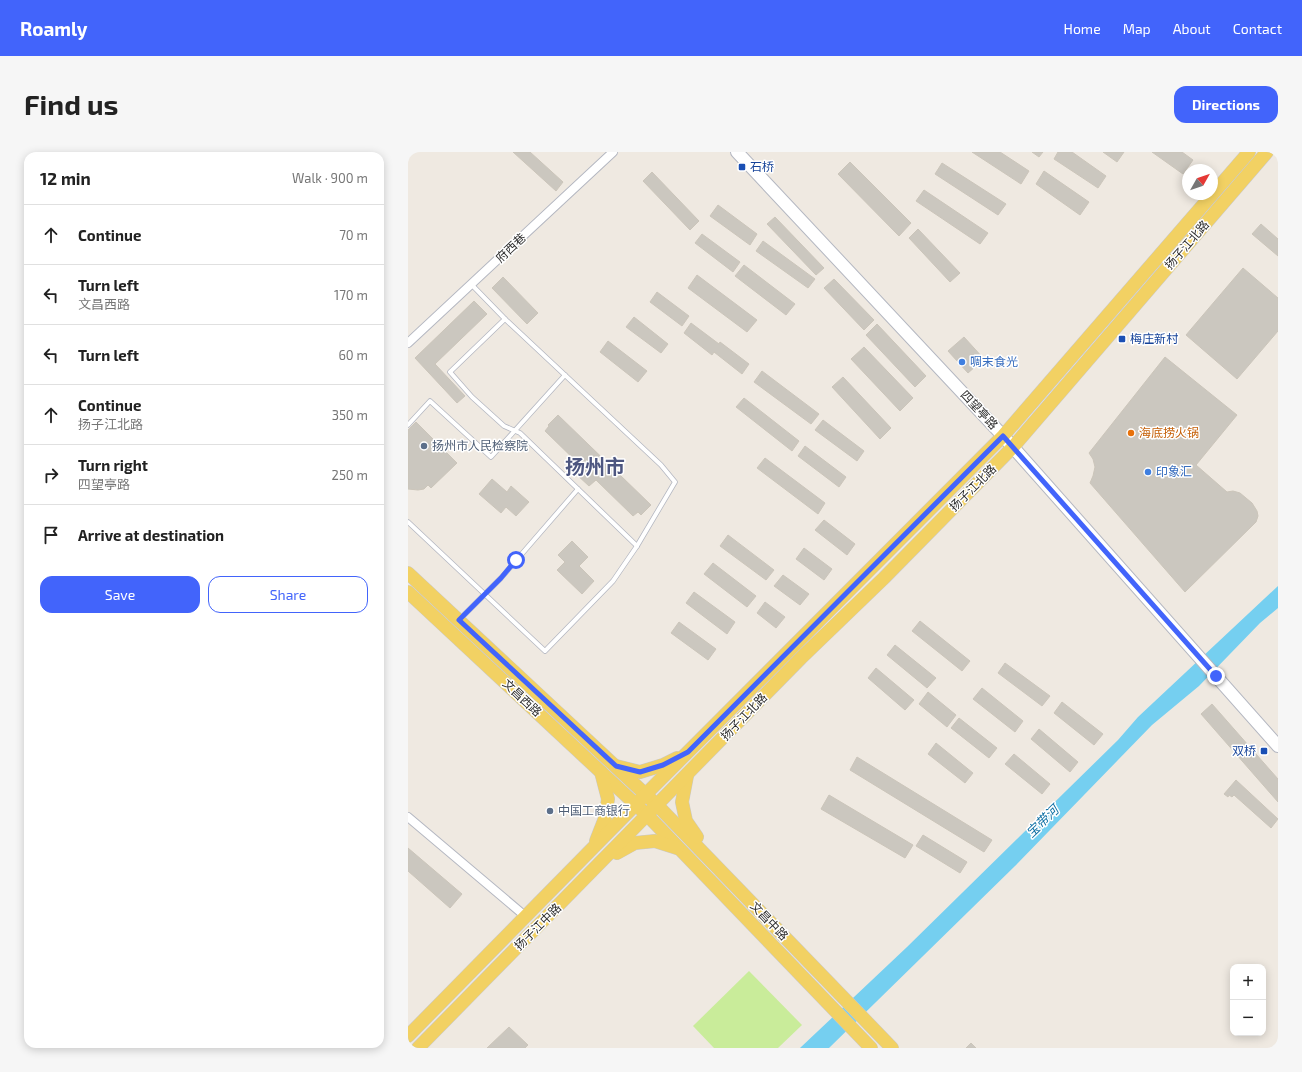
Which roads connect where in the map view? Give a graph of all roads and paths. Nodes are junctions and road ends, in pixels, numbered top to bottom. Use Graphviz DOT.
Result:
graph roads {
  1 [pos="613,152"];
  2 [pos="737,152"];
  3 [pos="1249,152"];
  4 [pos="1267,152"];
  5 [pos="472,284"];
  6 [pos="505,319"];
  7 [pos="408,343"];
  8 [pos="565,375"];
  9 [pos="408,425"];
  10 [pos="514,430"];
  11 [pos="1003,436"];
  12 [pos="1013,448"];
  13 [pos="578,489"];
  14 [pos="408,522"];
  15 [pos="636,546"];
  16 [pos="408,573"];
  17 [pos="408,592"];
  18 [pos="485,594"];
  19 [pos="459,620"];
  20 [pos="1278,746"];
  21 [pos="688,752"];
  22 [pos="616,766"];
  23 [pos="601,772"];
  24 [pos="687,776"];
  25 [pos="646,794"];
  26 [pos="636,805"];
  27 [pos="658,806"];
  28 [pos="648,816"];
  29 [pos="408,817"];
  30 [pos="594,847"];
  31 [pos="679,848"];
  32 [pos="603,861"];
  33 [pos="716,866"];
  34 [pos="526,916"];
  35 [pos="408,1036"];
  36 [pos="418,1048"];
  37 [pos="871,1048"];
  38 [pos="892,1048"];
  1 -- 5 [label="street, 府西巷"];
  2 -- 11 [label="street, 四望亭路"];
  3 -- 11 [label="main road, 扬子江北路"];
  4 -- 12 [label="main road, 扬子江北路"];
  5 -- 6 [label="lane"];
  5 -- 7 [label="street, 府西巷"];
  6 -- 8 [label="lane"];
  6 -- 10 [label="lane"];
  8 -- 10 [label="lane"];
  8 -- 15 [label="lane"];
  9 -- 10 [label="lane"];
  10 -- 13 [label="lane"];
  11 -- 12 [label="street, 四望亭路"];
  11 -- 21 [label="main road, 扬子江北路"];
  12 -- 20 [label="street, 四望亭路"];
  12 -- 24 [label="main road, 扬子江北路"];
  13 -- 15 [label="lane"];
  13 -- 18 [label="lane"];
  14 -- 18 [label="lane"];
  15 -- 18 [label="lane"];
  16 -- 19 [label="main road, 文昌西路"];
  17 -- 23 [label="main road, 文昌西路"];
  18 -- 19 [label="lane"];
  19 -- 22 [label="main road, 文昌西路"];
  21 -- 22 [label="main road"];
  21 -- 25 [label="main road, 扬子江北路"];
  22 -- 25 [label="main road, 文昌西路"];
  23 -- 26 [label="main road, 文昌西路"];
  23 -- 30 [label="main road"];
  24 -- 27 [label="main road, 扬子江北路"];
  24 -- 33 [label="main road"];
  25 -- 26 [label="main road, 扬子江中路"];
  25 -- 27 [label="main road, 文昌中路"];
  26 -- 28 [label="main road, 文昌西路"];
  26 -- 30 [label="main road, 扬子江中路"];
  27 -- 28 [label="main road, 扬子江中路"];
  27 -- 33 [label="main road, 文昌中路"];
  28 -- 31 [label="main road, 文昌中路"];
  28 -- 32 [label="main road, 扬子江中路"];
  29 -- 34 [label="street"];
  30 -- 34 [label="main road, 扬子江中路"];
  31 -- 32 [label="main road"];
  31 -- 37 [label="main road, 文昌中路"];
  32 -- 36 [label="main road, 扬子江中路"];
  33 -- 38 [label="main road, 文昌中路"];
  34 -- 35 [label="main road, 扬子江中路"];
}
